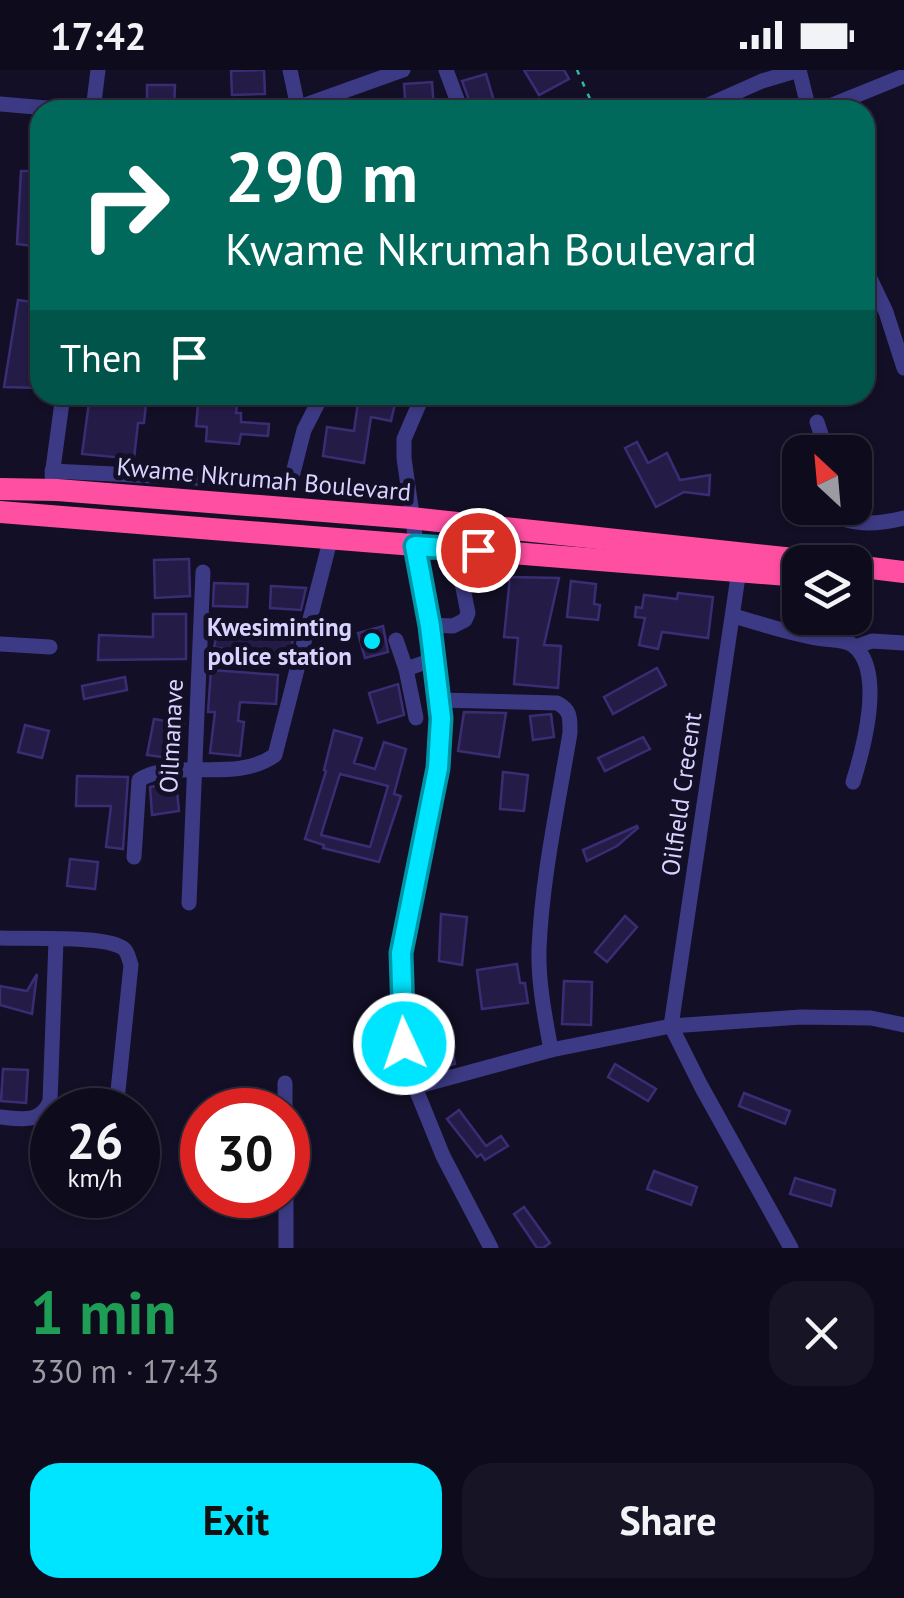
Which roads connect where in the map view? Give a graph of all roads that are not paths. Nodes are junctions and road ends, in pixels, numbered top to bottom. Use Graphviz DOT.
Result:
graph roads {
  1 [pos="98,70"];
  2 [pos="290,70"];
  3 [pos="404,70"];
  4 [pos="446,70"];
  5 [pos="799,70"];
  6 [pos="904,76"];
  7 [pos="94,100"];
  8 [pos="294,100"];
  9 [pos="320,100"];
  10 [pos="457,100"];
  11 [pos="719,100"];
  12 [pos="806,100"];
  13 [pos="845,100"];
  14 [pos="0,104"];
  15 [pos="30,107"];
  16 [pos="875,289"];
  17 [pos="904,304"];
  18 [pos="886,312"];
  19 [pos="904,368"];
  20 [pos="62,405"];
  21 [pos="317,405"];
  22 [pos="419,405"];
  23 [pos="817,422"];
  24 [pos="821,435"];
  25 [pos="51,480"];
  26 [pos="0,489"];
  27 [pos="0,512"];
  28 [pos="411,518"];
  29 [pos="904,518"];
  30 [pos="872,521"];
  31 [pos="330,540"];
  32 [pos="415,546"];
  33 [pos="782,558"];
  34 [pos="872,568"];
  35 [pos="739,570"];
  36 [pos="203,572"];
  37 [pos="904,572"];
  38 [pos="782,574"];
  39 [pos="462,582"];
  40 [pos="872,584"];
  41 [pos="904,587"];
  42 [pos="732,616"];
  43 [pos="430,626"];
  44 [pos="396,640"];
  45 [pos="904,643"];
  46 [pos="0,644"];
  47 [pos="50,647"];
  48 [pos="856,647"];
  49 [pos="435,659"];
  50 [pos="406,669"];
  51 [pos="439,700"];
  52 [pos="416,718"];
  53 [pos="194,770"];
  54 [pos="853,782"];
  55 [pos="134,858"];
  56 [pos="190,902"];
  57 [pos="0,938"];
  58 [pos="56,941"];
  59 [pos="904,1024"];
  60 [pos="672,1026"];
  61 [pos="551,1050"];
  62 [pos="284,1083"];
  63 [pos="415,1087"];
  64 [pos="119,1088"];
  65 [pos="284,1088"];
  66 [pos="0,1117"];
  67 [pos="286,1218"];
  68 [pos="286,1248"];
  69 [pos="491,1248"];
  70 [pos="792,1248"];
  1 -- 7 [label="street"];
  2 -- 8 [label="street"];
  3 -- 9 [label="street"];
  4 -- 10 [label="street"];
  5 -- 11 [label="street"];
  5 -- 12 [label="street"];
  6 -- 13 [label="street"];
  14 -- 15 [label="street"];
  16 -- 18 [label="street"];
  17 -- 18 [label="street"];
  18 -- 19 [label="street"];
  20 -- 25 [label="street"];
  21 -- 25 [label="street"];
  22 -- 28 [label="street"];
  23 -- 24 [label="street"];
  25 -- 26 [label="highway, Kwame Nkrumah Boulevard"];
  25 -- 28 [label="highway, Kwame Nkrumah Boulevard"];
  27 -- 31 [label="highway"];
  28 -- 32 [label="street"];
  28 -- 33 [label="highway, Kwame Nkrumah Boulevard"];
  29 -- 30 [label="street"];
  31 -- 32 [label="highway"];
  31 -- 53 [label="street"];
  32 -- 35 [label="highway"];
  32 -- 43 [label="street"];
  34 -- 37 [label="highway"];
  35 -- 38 [label="highway"];
  35 -- 42 [label="street, Oilfield Crecent"];
  36 -- 53 [label="street, Oilmanave"];
  39 -- 43 [label="street"];
  40 -- 41 [label="highway"];
  42 -- 48 [label="street"];
  42 -- 60 [label="street, Oilfield Crecent"];
  43 -- 49 [label="street"];
  44 -- 50 [label="street"];
  45 -- 48 [label="street"];
  46 -- 47 [label="street"];
  48 -- 54 [label="street"];
  49 -- 50 [label="street"];
  49 -- 51 [label="street"];
  50 -- 52 [label="street"];
  51 -- 61 [label="street"];
  51 -- 63 [label="street"];
  53 -- 55 [label="street"];
  53 -- 56 [label="street, Oilmanave"];
  57 -- 58 [label="street"];
  58 -- 64 [label="street"];
  58 -- 66 [label="street"];
  59 -- 60 [label="street"];
  60 -- 61 [label="street"];
  60 -- 70 [label="street"];
  61 -- 63 [label="street"];
  62 -- 65 [label="street"];
  63 -- 69 [label="street"];
  67 -- 68 [label="street"];
}
